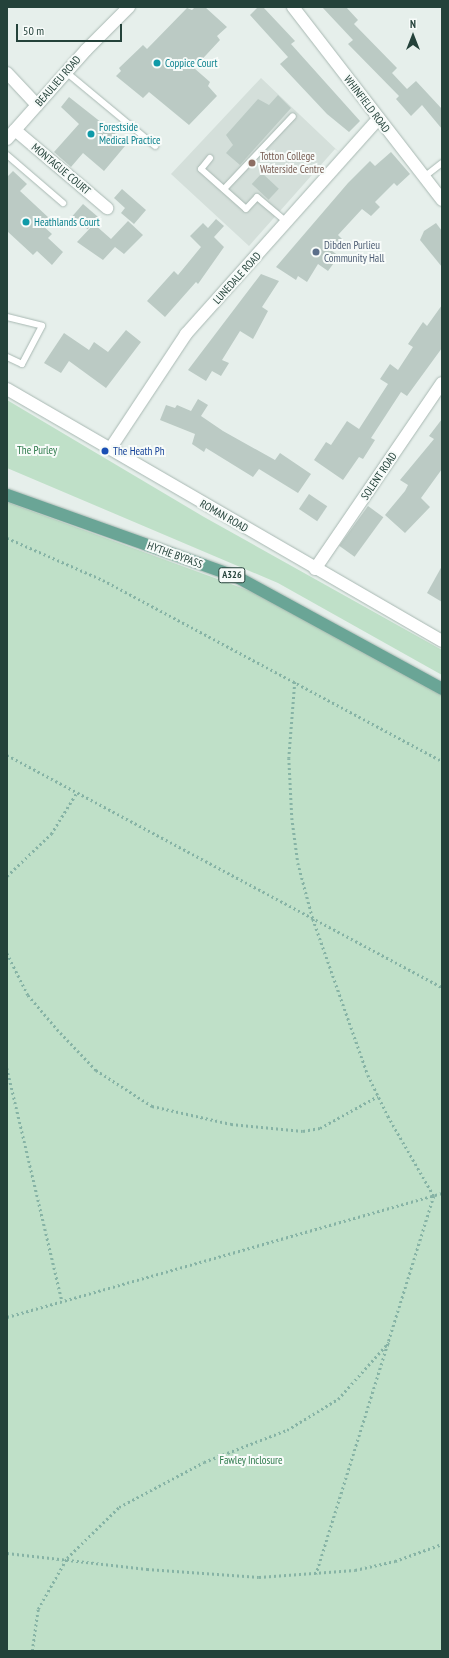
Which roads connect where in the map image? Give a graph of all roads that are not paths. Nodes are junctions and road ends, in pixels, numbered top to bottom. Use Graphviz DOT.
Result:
graph roads {
  1 [pos="129,7"];
  2 [pos="298,9"];
  3 [pos="66,72"];
  4 [pos="7,73"];
  5 [pos="37,105"];
  6 [pos="293,116"];
  7 [pos="378,119"];
  8 [pos="11,134"];
  9 [pos="155,146"];
  10 [pos="7,155"];
  11 [pos="210,158"];
  12 [pos="442,163"];
  13 [pos="424,177"];
  14 [pos="224,190"];
  15 [pos="442,200"];
  16 [pos="63,203"];
  17 [pos="107,208"];
  18 [pos="286,221"];
  19 [pos="7,317"];
  20 [pos="7,357"];
  21 [pos="442,383"];
  22 [pos="7,389"];
  23 [pos="110,449"];
  24 [pos="7,495"];
  25 [pos="315,569"];
  26 [pos="442,640"];
  27 [pos="442,689"];
  1 -- 3 [label="street, BEAULIEU ROAD"];
  2 -- 7 [label="street, WHINFIELD ROAD"];
  3 -- 5 [label="street, BEAULIEU ROAD"];
  3 -- 9 [label="lane"];
  4 -- 5 [label="street"];
  5 -- 8 [label="street, BEAULIEU ROAD"];
  6 -- 14 [label="lane"];
  7 -- 13 [label="street, WHINFIELD ROAD"];
  7 -- 18 [label="street, LUNEDALE ROAD"];
  8 -- 17 [label="street, MONTAGUE COURT"];
  10 -- 16 [label="lane"];
  11 -- 14 [label="lane"];
  12 -- 13 [label="lane"];
  13 -- 15 [label="street, WHINFIELD ROAD"];
  14 -- 18 [label="lane"];
  18 -- 23 [label="street, LUNEDALE ROAD"];
  19 -- 20 [label="lane"];
  21 -- 25 [label="street, SOLENT ROAD"];
  22 -- 23 [label="street, ROMAN ROAD"];
  23 -- 25 [label="street, ROMAN ROAD"];
  24 -- 27 [label="main road, HYTHE BYPASS / A326"];
  25 -- 26 [label="street, ROMAN ROAD"];
}
